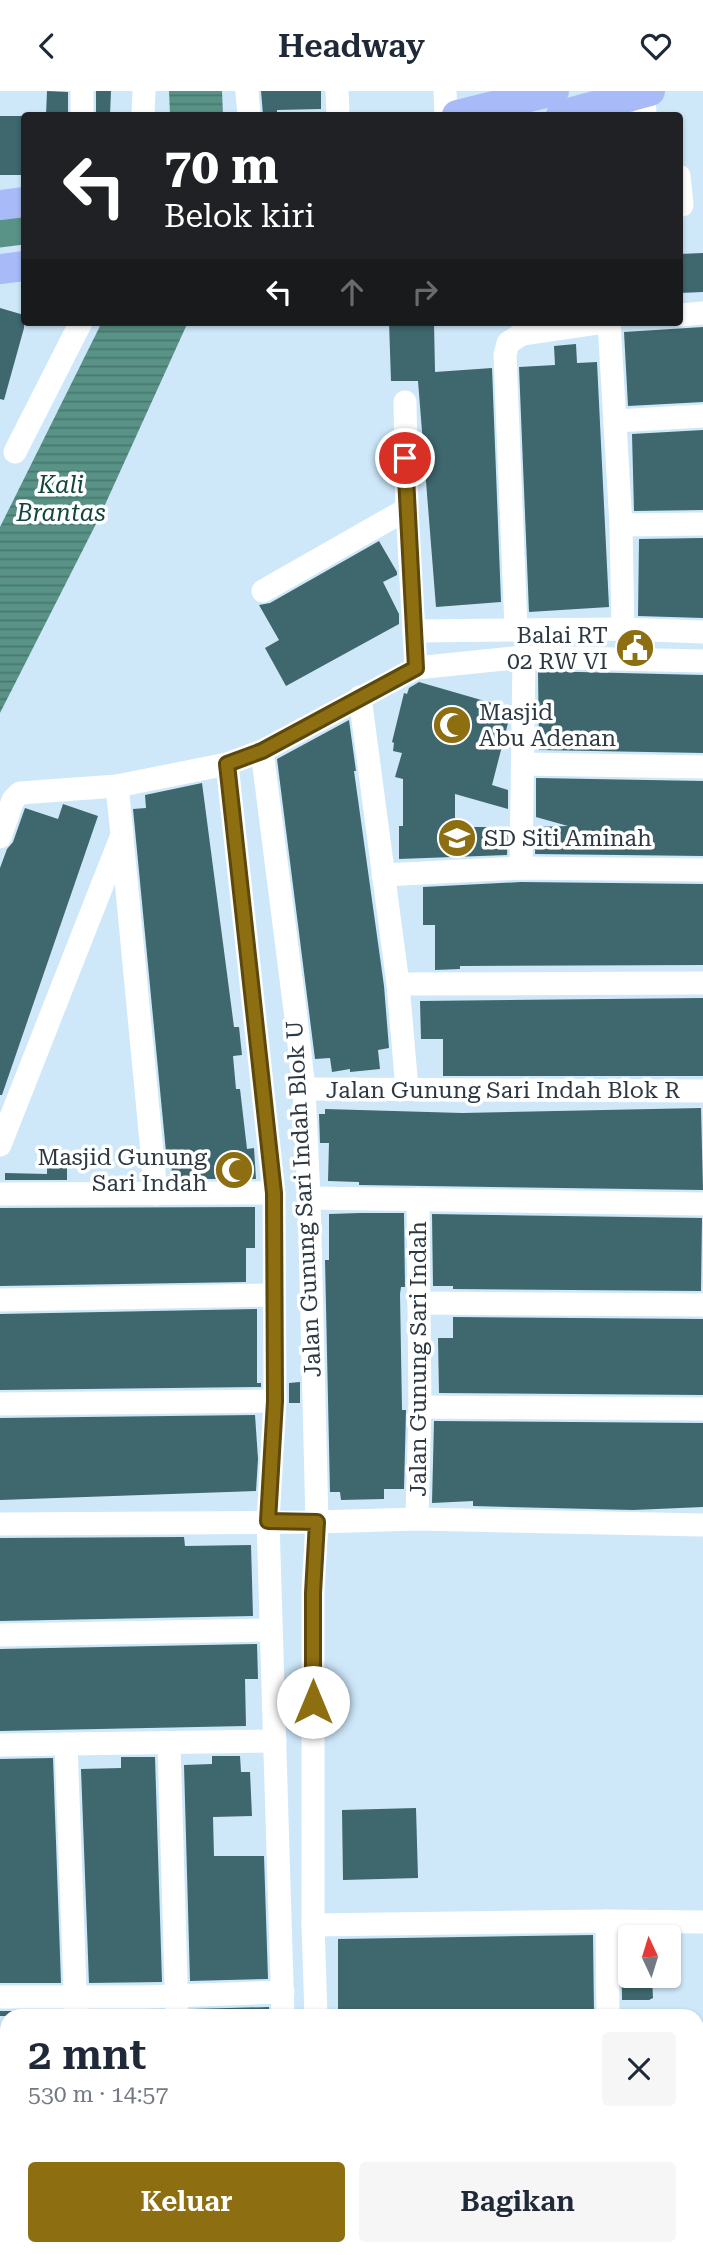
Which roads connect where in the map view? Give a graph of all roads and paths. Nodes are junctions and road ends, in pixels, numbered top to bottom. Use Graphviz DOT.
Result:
graph roads {
  1 [pos="82,91"];
  2 [pos="144,91"];
  3 [pos="247,91"];
  4 [pos="337,91"];
  5 [pos="445,91"];
  6 [pos="511,97"];
  7 [pos="646,100"];
  8 [pos="563,103"];
  9 [pos="82,112"];
  10 [pos="143,112"];
  11 [pos="249,112"];
  12 [pos="338,112"];
  13 [pos="446,112"];
  14 [pos="466,112"];
  15 [pos="21,202"];
  16 [pos="0,205"];
  17 [pos="21,266"];
  18 [pos="0,269"];
  19 [pos="703,313"];
  20 [pos="683,315"];
  21 [pos="79,326"];
  22 [pos="579,326"];
  23 [pos="606,326"];
  24 [pos="405,402"];
  25 [pos="703,416"];
  26 [pos="615,421"];
  27 [pos="15,452"];
  28 [pos="407,509"];
  29 [pos="703,524"];
  30 [pos="621,525"];
  31 [pos="264,591"];
  32 [pos="516,629"];
  33 [pos="623,629"];
  34 [pos="414,631"];
  35 [pos="703,632"];
  36 [pos="524,657"];
  37 [pos="703,661"];
  38 [pos="416,668"];
  39 [pos="360,697"];
  40 [pos="262,751"];
  41 [pos="227,764"];
  42 [pos="523,764"];
  43 [pos="703,767"];
  44 [pos="117,786"];
  45 [pos="122,835"];
  46 [pos="0,837"];
  47 [pos="521,868"];
  48 [pos="703,870"];
  49 [pos="383,876"];
  50 [pos="703,983"];
  51 [pos="398,984"];
  52 [pos="304,1089"];
  53 [pos="407,1089"];
  54 [pos="703,1091"];
  55 [pos="0,1145"];
  56 [pos="0,1193"];
  57 [pos="274,1193"];
  58 [pos="156,1194"];
  59 [pos="309,1198"];
  60 [pos="418,1199"];
  61 [pos="703,1204"];
  62 [pos="274,1295"];
  63 [pos="0,1300"];
  64 [pos="419,1303"];
  65 [pos="703,1305"];
  66 [pos="275,1401"];
  67 [pos="0,1404"];
  68 [pos="420,1407"];
  69 [pos="703,1409"];
  70 [pos="417,1519"];
  71 [pos="268,1521"];
  72 [pos="317,1522"];
  73 [pos="0,1524"];
  74 [pos="703,1525"];
  75 [pos="271,1630"];
  76 [pos="0,1635"];
  77 [pos="275,1741"];
  78 [pos="66,1744"];
  79 [pos="169,1744"];
  80 [pos="0,1745"];
  81 [pos="607,1921"];
  82 [pos="703,1922"];
  83 [pos="313,1925"];
  84 [pos="283,1992"];
  85 [pos="0,1997"];
  86 [pos="177,2005"];
  87 [pos="75,2007"];
  88 [pos="284,2009"];
  89 [pos="316,2009"];
  90 [pos="608,2009"];
  1 -- 9 [label="street"];
  2 -- 10 [label="street"];
  3 -- 11 [label="street"];
  4 -- 12 [label="street"];
  5 -- 13 [label="street"];
  6 -- 8 [label="main road"];
  6 -- 14 [label="main road"];
  7 -- 8 [label="main road"];
  15 -- 16 [label="main road"];
  17 -- 18 [label="main road"];
  19 -- 20 [label="street"];
  21 -- 27 [label="street"];
  22 -- 32 [label="street"];
  23 -- 26 [label="street"];
  24 -- 28 [label="street"];
  25 -- 26 [label="street"];
  26 -- 30 [label="street"];
  28 -- 31 [label="street"];
  28 -- 34 [label="street"];
  29 -- 30 [label="street"];
  30 -- 33 [label="street"];
  32 -- 33 [label="street"];
  32 -- 34 [label="street"];
  33 -- 35 [label="street"];
  34 -- 38 [label="street"];
  36 -- 37 [label="street"];
  36 -- 38 [label="street"];
  36 -- 42 [label="street"];
  38 -- 39 [label="street"];
  39 -- 40 [label="street"];
  39 -- 49 [label="street"];
  40 -- 41 [label="street"];
  40 -- 52 [label="street, Jalan Gunung Sari Indah Blok U"];
  41 -- 44 [label="street"];
  41 -- 57 [label="street"];
  42 -- 43 [label="street"];
  42 -- 47 [label="street"];
  44 -- 45 [label="street"];
  44 -- 46 [label="street"];
  45 -- 55 [label="street"];
  45 -- 58 [label="street"];
  47 -- 48 [label="street"];
  47 -- 49 [label="street"];
  49 -- 51 [label="street"];
  50 -- 51 [label="street"];
  51 -- 53 [label="street"];
  52 -- 53 [label="street, Jalan Gunung Sari Indah Blok R"];
  52 -- 59 [label="street, Jalan Gunung Sari Indah Blok U"];
  53 -- 54 [label="street, Jalan Gunung Sari Indah Blok R"];
  56 -- 58 [label="street"];
  57 -- 58 [label="street"];
  57 -- 62 [label="street"];
  59 -- 60 [label="street"];
  59 -- 72 [label="street, Jalan Gunung Sari Indah Blok U"];
  60 -- 61 [label="street"];
  60 -- 64 [label="street, Jalan Gunung Sari Indah"];
  62 -- 63 [label="street"];
  62 -- 66 [label="street"];
  64 -- 65 [label="street"];
  64 -- 68 [label="street, Jalan Gunung Sari Indah"];
  66 -- 67 [label="street"];
  66 -- 71 [label="street"];
  68 -- 69 [label="street"];
  68 -- 70 [label="street, Jalan Gunung Sari Indah"];
  70 -- 72 [label="street"];
  70 -- 74 [label="street"];
  71 -- 72 [label="street"];
  71 -- 73 [label="street"];
  71 -- 75 [label="street"];
  72 -- 83 [label="street, Jalan Gunung Sari Indah Blok U"];
  75 -- 76 [label="street"];
  75 -- 77 [label="street"];
  77 -- 79 [label="street"];
  77 -- 84 [label="street"];
  78 -- 79 [label="street"];
  78 -- 80 [label="street"];
  78 -- 87 [label="street"];
  79 -- 86 [label="street"];
  81 -- 82 [label="street"];
  81 -- 83 [label="street"];
  81 -- 90 [label="street"];
  83 -- 89 [label="street, Jalan Gunung Sari Indah Blok U"];
  84 -- 86 [label="street"];
  84 -- 88 [label="street"];
  85 -- 87 [label="street"];
  86 -- 87 [label="street"];
}
